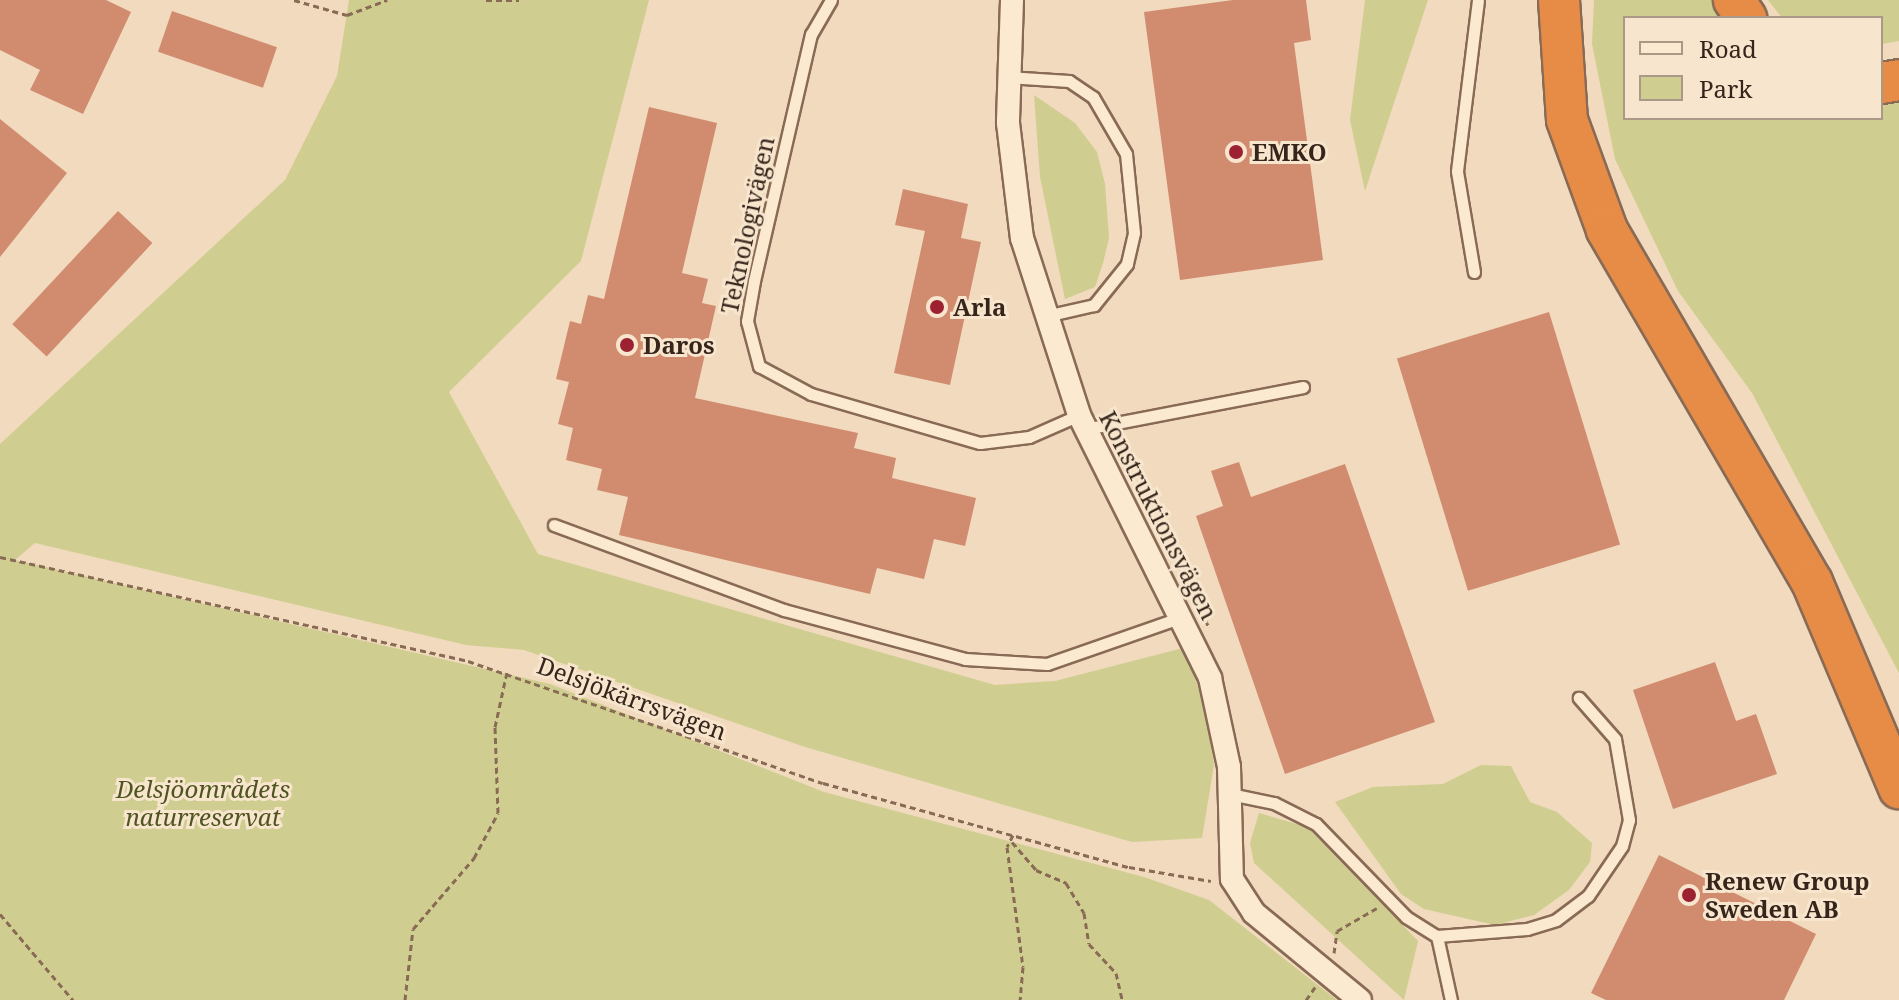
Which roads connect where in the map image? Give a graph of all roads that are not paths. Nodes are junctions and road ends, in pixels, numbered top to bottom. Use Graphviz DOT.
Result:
graph roads {
  1 [pos="831,0"];
  2 [pos="1012,0"];
  3 [pos="1478,0"];
  4 [pos="1559,0"];
  5 [pos="1007,77"];
  6 [pos="1474,272"];
  7 [pos="1042,316"];
  8 [pos="1303,387"];
  9 [pos="1082,422"];
  10 [pos="554,525"];
  11 [pos="1185,616"];
  12 [pos="1579,698"];
  13 [pos="1899,788"];
  14 [pos="1230,794"];
  15 [pos="1437,936"];
  16 [pos="1360,1000"];
  17 [pos="1451,1000"];
  1 -- 9 [label="lane, Teknologivägen"];
  2 -- 5 [label="street, Konstruktionsvägen"];
  3 -- 6 [label="lane"];
  4 -- 13 [label="highway"];
  5 -- 7 [label="street, Konstruktionsvägen"];
  5 -- 7 [label="lane"];
  7 -- 9 [label="street, Konstruktionsvägen"];
  8 -- 9 [label="lane, Teknologivägen"];
  9 -- 11 [label="street, Konstruktionsvägen"];
  10 -- 11 [label="lane"];
  11 -- 14 [label="street, Konstruktionsvägen"];
  12 -- 15 [label="lane"];
  14 -- 15 [label="lane"];
  14 -- 16 [label="street, Konstruktionsvägen"];
  15 -- 17 [label="lane"];
}
